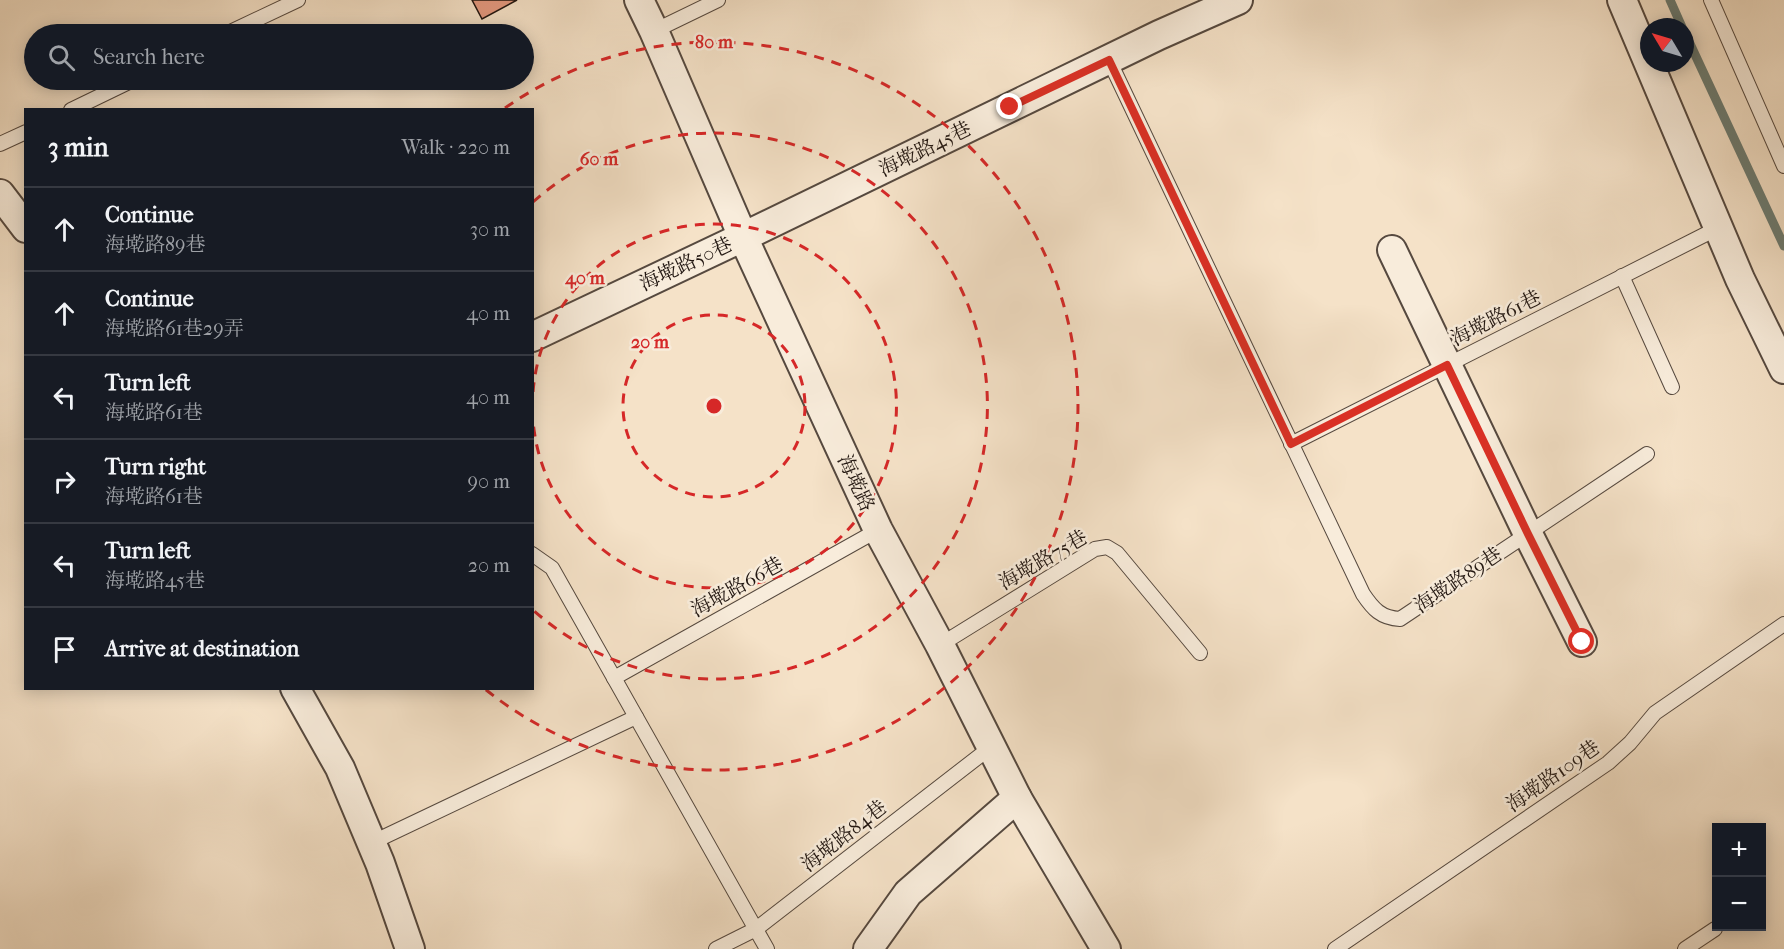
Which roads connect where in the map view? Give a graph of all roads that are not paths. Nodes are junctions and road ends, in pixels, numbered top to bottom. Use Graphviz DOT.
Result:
graph roads {
  1 [pos="298,0"];
  2 [pos="639,0"];
  3 [pos="718,0"];
  4 [pos="1238,0"];
  5 [pos="1622,0"];
  6 [pos="1711,0"];
  7 [pos="247,24"];
  8 [pos="654,31"];
  9 [pos="1109,60"];
  10 [pos="112,90"];
  11 [pos="75,108"];
  12 [pos="24,133"];
  13 [pos="0,144"];
  14 [pos="1784,166"];
  15 [pos="0,194"];
  16 [pos="24,225"];
  17 [pos="1718,228"];
  18 [pos="743,237"];
  19 [pos="1392,250"];
  20 [pos="1622,276"];
  21 [pos="534,336"];
  22 [pos="1447,365"];
  23 [pos="1784,369"];
  24 [pos="1672,387"];
  25 [pos="1291,444"];
  26 [pos="1647,454"];
  27 [pos="878,530"];
  28 [pos="1528,534"];
  29 [pos="534,555"];
  30 [pos="1784,624"];
  31 [pos="1582,642"];
  32 [pos="940,645"];
  33 [pos="1200,653"];
  34 [pos="614,678"];
  35 [pos="296,690"];
  36 [pos="636,717"];
  37 [pos="991,747"];
  38 [pos="1017,798"];
  39 [pos="371,843"];
  40 [pos="756,929"];
  41 [pos="1712,931"];
  42 [pos="410,949"];
  43 [pos="716,949"];
  44 [pos="767,949"];
  45 [pos="868,949"];
  46 [pos="1106,949"];
  47 [pos="1335,949"];
  48 [pos="1685,949"];
  1 -- 7 [label="lane"];
  2 -- 8 [label="street, 海墘路"];
  3 -- 8 [label="lane"];
  4 -- 9 [label="street, 海墘路45巷"];
  5 -- 17 [label="street"];
  6 -- 14 [label="lane"];
  8 -- 18 [label="street, 海墘路"];
  9 -- 18 [label="street, 海墘路45巷"];
  9 -- 25 [label="lane"];
  10 -- 11 [label="lane"];
  12 -- 13 [label="lane"];
  15 -- 16 [label="street"];
  17 -- 20 [label="lane, 海墘路61巷"];
  17 -- 23 [label="street"];
  18 -- 21 [label="street, 海墘路50巷"];
  18 -- 27 [label="street, 海墘路"];
  19 -- 22 [label="street"];
  20 -- 22 [label="lane, 海墘路61巷"];
  20 -- 24 [label="lane"];
  22 -- 25 [label="lane, 海墘路61巷"];
  22 -- 28 [label="street"];
  25 -- 28 [label="lane, 海墘路89巷"];
  26 -- 28 [label="lane, 海墘路89巷"];
  27 -- 32 [label="street, 海墘路"];
  27 -- 34 [label="lane, 海墘路66巷"];
  28 -- 31 [label="street"];
  29 -- 34 [label="lane"];
  30 -- 47 [label="lane, 海墘路109巷"];
  32 -- 33 [label="lane, 海墘路75巷"];
  32 -- 37 [label="street, 海墘路"];
  34 -- 36 [label="lane"];
  35 -- 39 [label="street"];
  36 -- 39 [label="lane"];
  36 -- 40 [label="lane"];
  37 -- 38 [label="street, 海墘路"];
  37 -- 40 [label="lane, 海墘路84巷"];
  38 -- 45 [label="street"];
  38 -- 46 [label="street, 海墘路"];
  39 -- 42 [label="street"];
  40 -- 43 [label="lane, 海墘路84巷"];
  40 -- 44 [label="lane"];
  41 -- 48 [label="lane"];
}
